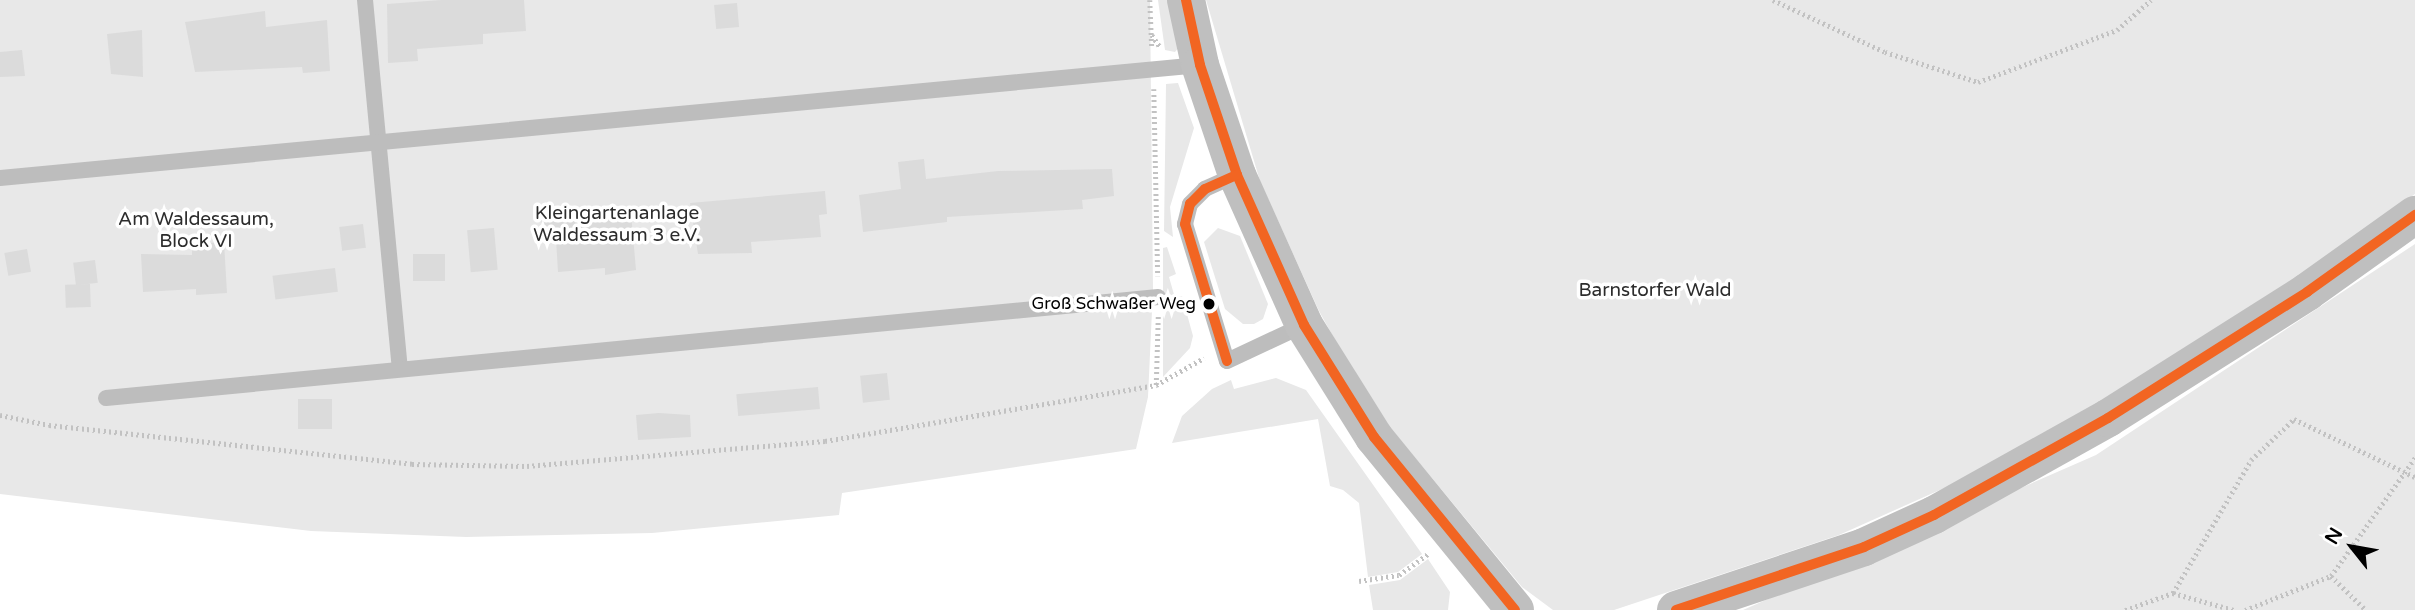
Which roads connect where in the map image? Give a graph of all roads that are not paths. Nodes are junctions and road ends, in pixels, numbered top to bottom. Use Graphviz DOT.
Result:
graph roads {
  1 [pos="365,0"];
  2 [pos="1186,0"];
  3 [pos="1200,65"];
  4 [pos="377,141"];
  5 [pos="1237,175"];
  6 [pos="0,178"];
  7 [pos="2415,215"];
  8 [pos="1158,297"];
  9 [pos="1304,325"];
  10 [pos="400,368"];
  11 [pos="106,398"];
  12 [pos="1515,610"];
  13 [pos="1676,610"];
  1 -- 4 [label="lane"];
  2 -- 3 [label="main road"];
  3 -- 4 [label="lane"];
  3 -- 5 [label="main road"];
  4 -- 6 [label="lane"];
  4 -- 10 [label="lane"];
  5 -- 9 [label="main road"];
  5 -- 9 [label="lane"];
  7 -- 13 [label="main road"];
  8 -- 10 [label="lane"];
  9 -- 12 [label="main road"];
  10 -- 11 [label="lane"];
}
